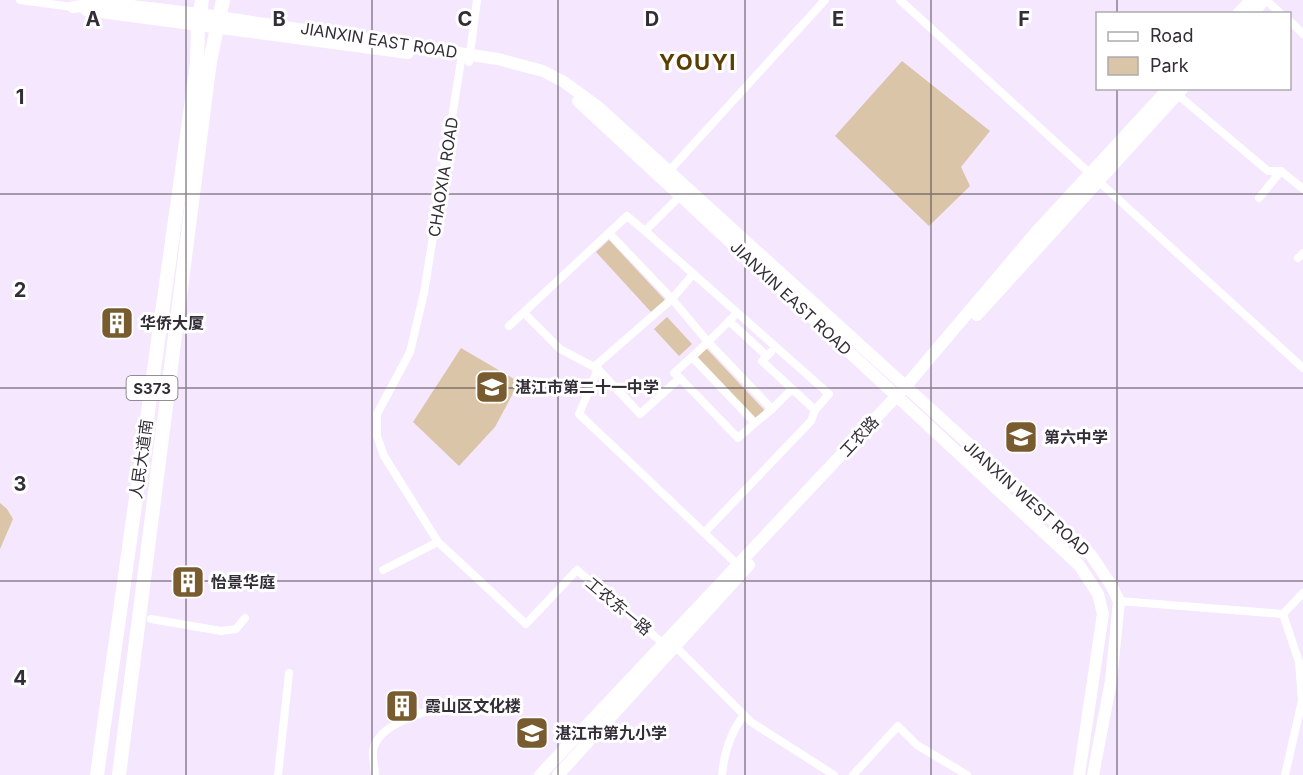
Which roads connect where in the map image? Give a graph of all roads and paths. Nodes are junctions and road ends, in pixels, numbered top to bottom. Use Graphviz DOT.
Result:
graph roads {
  1 [pos="20,0"];
  2 [pos="223,0"];
  3 [pos="477,0"];
  4 [pos="825,0"];
  5 [pos="900,0"];
  6 [pos="1251,0"];
  7 [pos="1265,0"];
  8 [pos="73,7"];
  9 [pos="1240,12"];
  10 [pos="1254,12"];
  11 [pos="1279,12"];
  12 [pos="200,13"];
  13 [pos="219,21"];
  14 [pos="1291,22"];
  15 [pos="1303,34"];
  16 [pos="467,59"];
  17 [pos="1177,91"];
  18 [pos="669,171"];
  19 [pos="1281,171"];
  20 [pos="1094,177"];
  21 [pos="1303,189"];
  22 [pos="680,196"];
  23 [pos="1259,198"];
  24 [pos="645,231"];
  25 [pos="609,233"];
  26 [pos="693,273"];
  27 [pos="672,299"];
  28 [pos="524,313"];
  29 [pos="737,313"];
  30 [pos="729,321"];
  31 [pos="509,326"];
  32 [pos="708,342"];
  33 [pos="776,347"];
  34 [pos="767,356"];
  35 [pos="692,357"];
  36 [pos="596,368"];
  37 [pos="1303,368"];
  38 [pos="680,378"];
  39 [pos="792,389"];
  40 [pos="901,391"];
  41 [pos="772,409"];
  42 [pos="815,410"];
  43 [pos="755,423"];
  44 [pos="704,533"];
  45 [pos="438,542"];
  46 [pos="738,565"];
  47 [pos="383,570"];
  48 [pos="1303,593"];
  49 [pos="1119,601"];
  50 [pos="1283,614"];
  51 [pos="245,618"];
  52 [pos="151,619"];
  53 [pos="670,647"];
  54 [pos="289,673"];
  55 [pos="440,707"];
  56 [pos="744,715"];
  57 [pos="97,775"];
  58 [pos="119,775"];
  59 [pos="278,775"];
  60 [pos="375,775"];
  61 [pos="540,775"];
  62 [pos="558,775"];
  63 [pos="722,775"];
  64 [pos="834,775"];
  65 [pos="853,775"];
  66 [pos="967,775"];
  67 [pos="1079,775"];
  68 [pos="1094,775"];
  69 [pos="1285,775"];
  1 -- 8 [label="street"];
  2 -- 13 [label="main road, 人民大道南 / S373"];
  3 -- 16 [label="street, CHAOXIA ROAD"];
  4 -- 18 [label="street"];
  5 -- 20 [label="street"];
  6 -- 9 [label="street"];
  7 -- 10 [label="street"];
  7 -- 11 [label="street"];
  8 -- 12 [label="street, JIANXIN EAST ROAD"];
  12 -- 13 [label="street, JIANXIN EAST ROAD"];
  12 -- 57 [label="main road, 人民大道南 / S373"];
  13 -- 16 [label="street, JIANXIN EAST ROAD"];
  13 -- 58 [label="main road, 人民大道南 / S373"];
  14 -- 15 [label="street"];
  16 -- 18 [label="street, JIANXIN EAST ROAD"];
  16 -- 22 [label="street, JIANXIN EAST ROAD"];
  16 -- 45 [label="street, CHAOXIA ROAD"];
  17 -- 19 [label="street"];
  17 -- 20 [label="street, 工农路"];
  18 -- 40 [label="street, JIANXIN EAST ROAD"];
  19 -- 21 [label="street"];
  19 -- 23 [label="street"];
  20 -- 37 [label="street"];
  20 -- 40 [label="street, 工农路"];
  22 -- 24 [label="street"];
  22 -- 40 [label="street, JIANXIN EAST ROAD"];
  24 -- 25 [label="street"];
  24 -- 26 [label="street"];
  25 -- 27 [label="street"];
  25 -- 28 [label="street"];
  26 -- 27 [label="street"];
  26 -- 29 [label="street"];
  27 -- 32 [label="street"];
  27 -- 36 [label="street"];
  28 -- 31 [label="street"];
  28 -- 36 [label="street"];
  29 -- 30 [label="street"];
  29 -- 33 [label="street"];
  30 -- 32 [label="street"];
  30 -- 34 [label="street"];
  32 -- 35 [label="street"];
  32 -- 41 [label="street"];
  33 -- 34 [label="street"];
  33 -- 42 [label="street"];
  34 -- 39 [label="street"];
  35 -- 38 [label="street"];
  35 -- 43 [label="street"];
  36 -- 38 [label="street"];
  36 -- 44 [label="street"];
  38 -- 43 [label="street"];
  39 -- 41 [label="street"];
  39 -- 42 [label="street"];
  40 -- 46 [label="street, 工农路"];
  40 -- 49 [label="street, JIANXIN WEST ROAD"];
  40 -- 53 [label="street, 工农路"];
  40 -- 67 [label="street, JIANXIN WEST ROAD"];
  41 -- 43 [label="street"];
  42 -- 44 [label="street"];
  44 -- 46 [label="street"];
  45 -- 47 [label="street"];
  45 -- 53 [label="street, 工农东一路"];
  46 -- 53 [label="street, 工农路"];
  48 -- 50 [label="street"];
  49 -- 50 [label="street"];
  49 -- 68 [label="street"];
  50 -- 69 [label="street"];
  51 -- 52 [label="street"];
  53 -- 56 [label="street"];
  53 -- 61 [label="street, 工农路"];
  53 -- 62 [label="street, 工农路"];
  54 -- 59 [label="street"];
  55 -- 60 [label="street"];
  56 -- 63 [label="street"];
  56 -- 64 [label="street"];
  65 -- 66 [label="street"];
}
